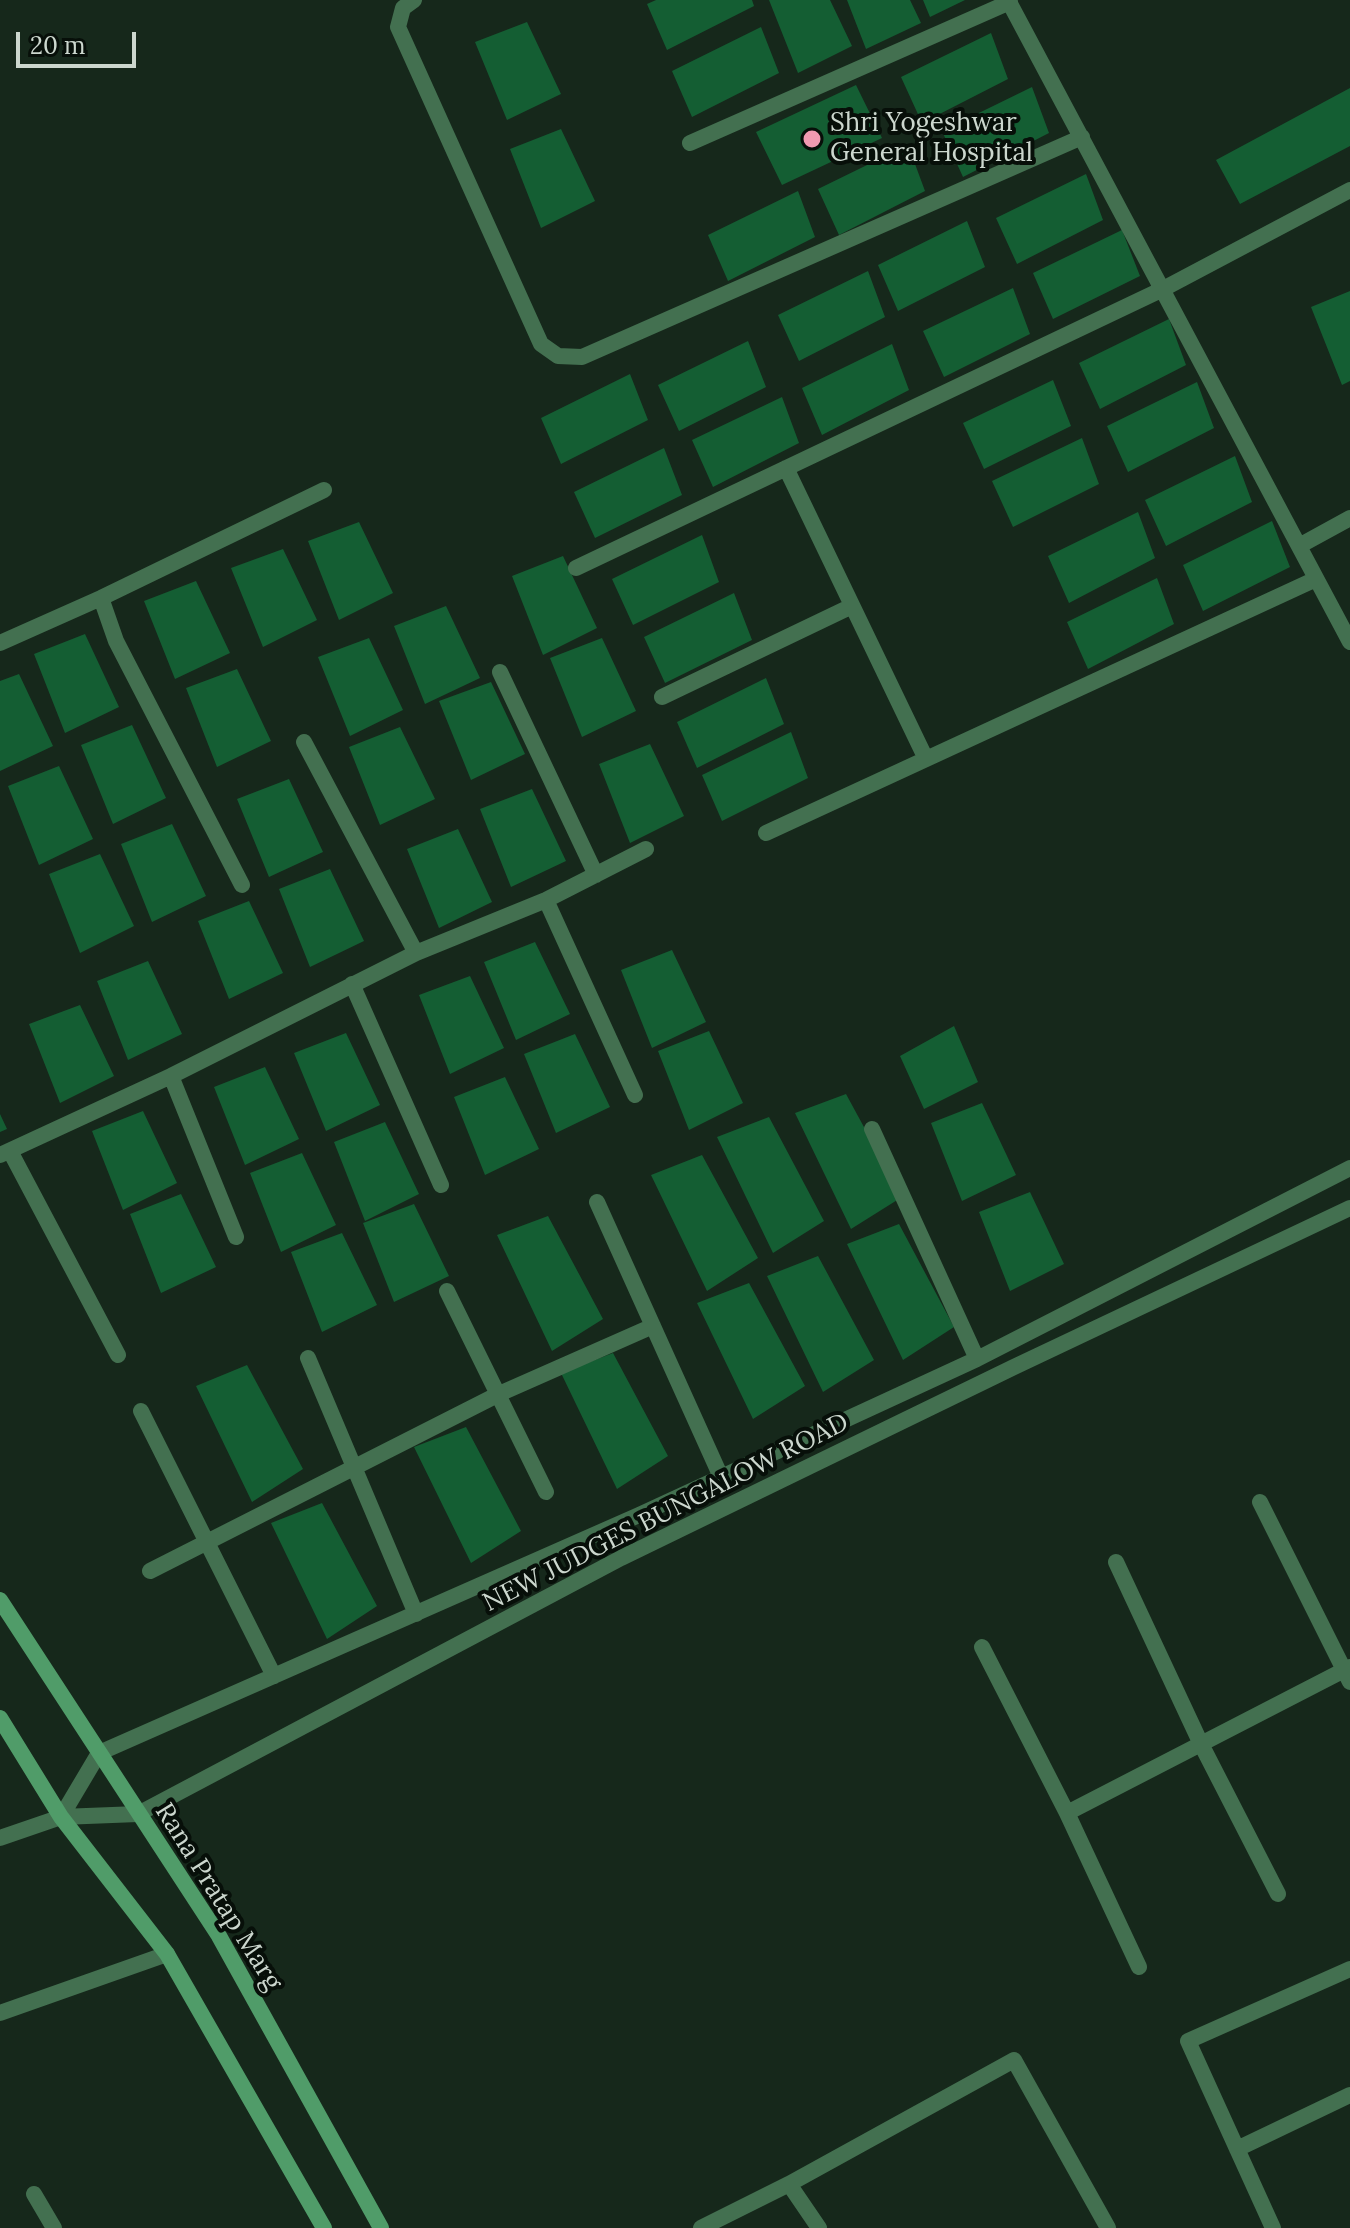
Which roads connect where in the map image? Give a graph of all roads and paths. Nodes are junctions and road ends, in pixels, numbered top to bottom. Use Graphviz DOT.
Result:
graph roads {
  1 [pos="414,0"];
  2 [pos="1009,1"];
  3 [pos="1082,137"];
  4 [pos="690,143"];
  5 [pos="1350,190"];
  6 [pos="1163,289"];
  7 [pos="786,468"];
  8 [pos="324,490"];
  9 [pos="1350,518"];
  10 [pos="1299,546"];
  11 [pos="576,568"];
  12 [pos="1316,579"];
  13 [pos="101,598"];
  14 [pos="852,606"];
  15 [pos="1350,642"];
  16 [pos="0,643"];
  17 [pos="500,672"];
  18 [pos="662,697"];
  19 [pos="304,742"];
  20 [pos="926,759"];
  21 [pos="766,833"];
  22 [pos="646,849"];
  23 [pos="596,875"];
  24 [pos="242,885"];
  25 [pos="546,900"];
  26 [pos="416,953"];
  27 [pos="352,984"];
  28 [pos="171,1076"];
  29 [pos="635,1095"];
  30 [pos="872,1129"];
  31 [pos="5,1153"];
  32 [pos="1350,1168"];
  33 [pos="441,1185"];
  34 [pos="597,1202"];
  35 [pos="1350,1208"];
  36 [pos="236,1237"];
  37 [pos="447,1291"];
  38 [pos="653,1326"];
  39 [pos="118,1355"];
  40 [pos="308,1358"];
  41 [pos="977,1359"];
  42 [pos="499,1394"];
  43 [pos="141,1411"];
  44 [pos="354,1467"];
  45 [pos="721,1477"];
  46 [pos="546,1492"];
  47 [pos="1260,1502"];
  48 [pos="207,1542"];
  49 [pos="1116,1562"];
  50 [pos="150,1571"];
  51 [pos="0,1600"];
  52 [pos="416,1614"];
  53 [pos="982,1647"];
  54 [pos="1348,1673"];
  55 [pos="274,1676"];
  56 [pos="0,1718"];
  57 [pos="1201,1744"];
  58 [pos="99,1753"];
  59 [pos="1067,1813"];
  60 [pos="138,1814"];
  61 [pos="61,1817"];
  62 [pos="0,1838"];
  63 [pos="1278,1894"];
  64 [pos="167,1954"];
  65 [pos="1139,1967"];
  66 [pos="1350,1969"];
  67 [pos="0,2013"];
  68 [pos="1350,2095"];
  69 [pos="1237,2149"];
  70 [pos="789,2184"];
  71 [pos="34,2194"];
  72 [pos="54,2228"];
  73 [pos="324,2228"];
  74 [pos="381,2228"];
  75 [pos="701,2228"];
  76 [pos="819,2228"];
  77 [pos="1108,2228"];
  78 [pos="1273,2228"];
  1 -- 3 [label="street"];
  2 -- 3 [label="street"];
  2 -- 4 [label="street"];
  3 -- 6 [label="street"];
  5 -- 6 [label="street"];
  6 -- 7 [label="street"];
  6 -- 10 [label="street"];
  7 -- 11 [label="street"];
  7 -- 14 [label="street"];
  8 -- 13 [label="street"];
  9 -- 10 [label="street"];
  10 -- 12 [label="street"];
  12 -- 15 [label="street"];
  12 -- 20 [label="street"];
  13 -- 16 [label="street"];
  13 -- 24 [label="street"];
  14 -- 18 [label="street"];
  14 -- 20 [label="street"];
  17 -- 23 [label="street"];
  19 -- 26 [label="street"];
  20 -- 21 [label="street"];
  22 -- 23 [label="street"];
  23 -- 25 [label="street"];
  25 -- 26 [label="street"];
  25 -- 29 [label="street"];
  26 -- 27 [label="street"];
  27 -- 28 [label="street"];
  27 -- 33 [label="street"];
  28 -- 31 [label="street"];
  28 -- 36 [label="street"];
  30 -- 41 [label="street"];
  31 -- 39 [label="street"];
  32 -- 41 [label="street"];
  34 -- 38 [label="street"];
  35 -- 60 [label="street, NEW JUDGES BUNGALOW ROAD"];
  37 -- 42 [label="street"];
  38 -- 42 [label="street"];
  38 -- 45 [label="street"];
  40 -- 44 [label="street"];
  41 -- 45 [label="street"];
  42 -- 44 [label="street"];
  42 -- 46 [label="street"];
  43 -- 48 [label="street"];
  44 -- 48 [label="street"];
  44 -- 52 [label="street"];
  45 -- 52 [label="street"];
  47 -- 54 [label="street"];
  48 -- 50 [label="street"];
  48 -- 55 [label="street"];
  49 -- 57 [label="street"];
  51 -- 58 [label="main road, Rana Pratap Marg"];
  52 -- 55 [label="street"];
  53 -- 59 [label="street"];
  54 -- 57 [label="street"];
  55 -- 58 [label="street"];
  56 -- 61 [label="main road"];
  57 -- 59 [label="street"];
  57 -- 63 [label="street"];
  58 -- 60 [label="main road, Rana Pratap Marg"];
  58 -- 61 [label="street"];
  59 -- 65 [label="street"];
  60 -- 61 [label="street, NEW JUDGES BUNGALOW ROAD"];
  60 -- 74 [label="main road, Rana Pratap Marg"];
  61 -- 62 [label="street, NEW JUDGES BUNGALOW ROAD"];
  61 -- 64 [label="main road"];
  64 -- 67 [label="street"];
  64 -- 73 [label="main road"];
  66 -- 69 [label="street"];
  68 -- 69 [label="street"];
  69 -- 78 [label="street"];
  70 -- 75 [label="street"];
  70 -- 76 [label="street"];
  70 -- 77 [label="street"];
  71 -- 72 [label="street"];
}
